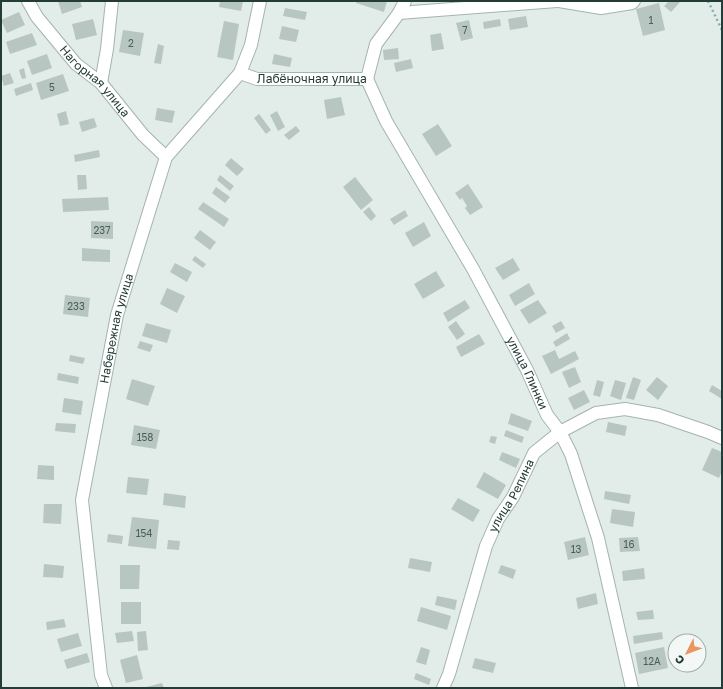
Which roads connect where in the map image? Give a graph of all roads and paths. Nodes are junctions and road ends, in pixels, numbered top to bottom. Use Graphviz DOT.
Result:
graph roads {
  1 [pos="28,1"];
  2 [pos="112,1"];
  3 [pos="260,1"];
  4 [pos="405,1"];
  5 [pos="558,1"];
  6 [pos="634,1"];
  7 [pos="708,1"];
  8 [pos="399,13"];
  9 [pos="722,30"];
  10 [pos="240,73"];
  11 [pos="367,79"];
  12 [pos="101,83"];
  13 [pos="166,156"];
  14 [pos="560,432"];
  15 [pos="722,438"];
  16 [pos="106,688"];
  17 [pos="443,688"];
  18 [pos="632,688"];
  1 -- 12 [label="street, Нагорная улица"];
  2 -- 12 [label="street"];
  3 -- 10 [label="street, Набережная улица"];
  4 -- 8 [label="street"];
  5 -- 6 [label="street"];
  5 -- 8 [label="street"];
  7 -- 9 [label="path"];
  8 -- 11 [label="street, Лабёночная улица"];
  10 -- 11 [label="street, Лабёночная улица"];
  10 -- 13 [label="street, Набережная улица"];
  11 -- 14 [label="street, улица Глинки"];
  12 -- 13 [label="street, Нагорная улица"];
  13 -- 16 [label="street, Набережная улица"];
  14 -- 15 [label="street, улица Репина"];
  14 -- 17 [label="street, улица Репина"];
  14 -- 18 [label="street, улица Глинки"];
}
